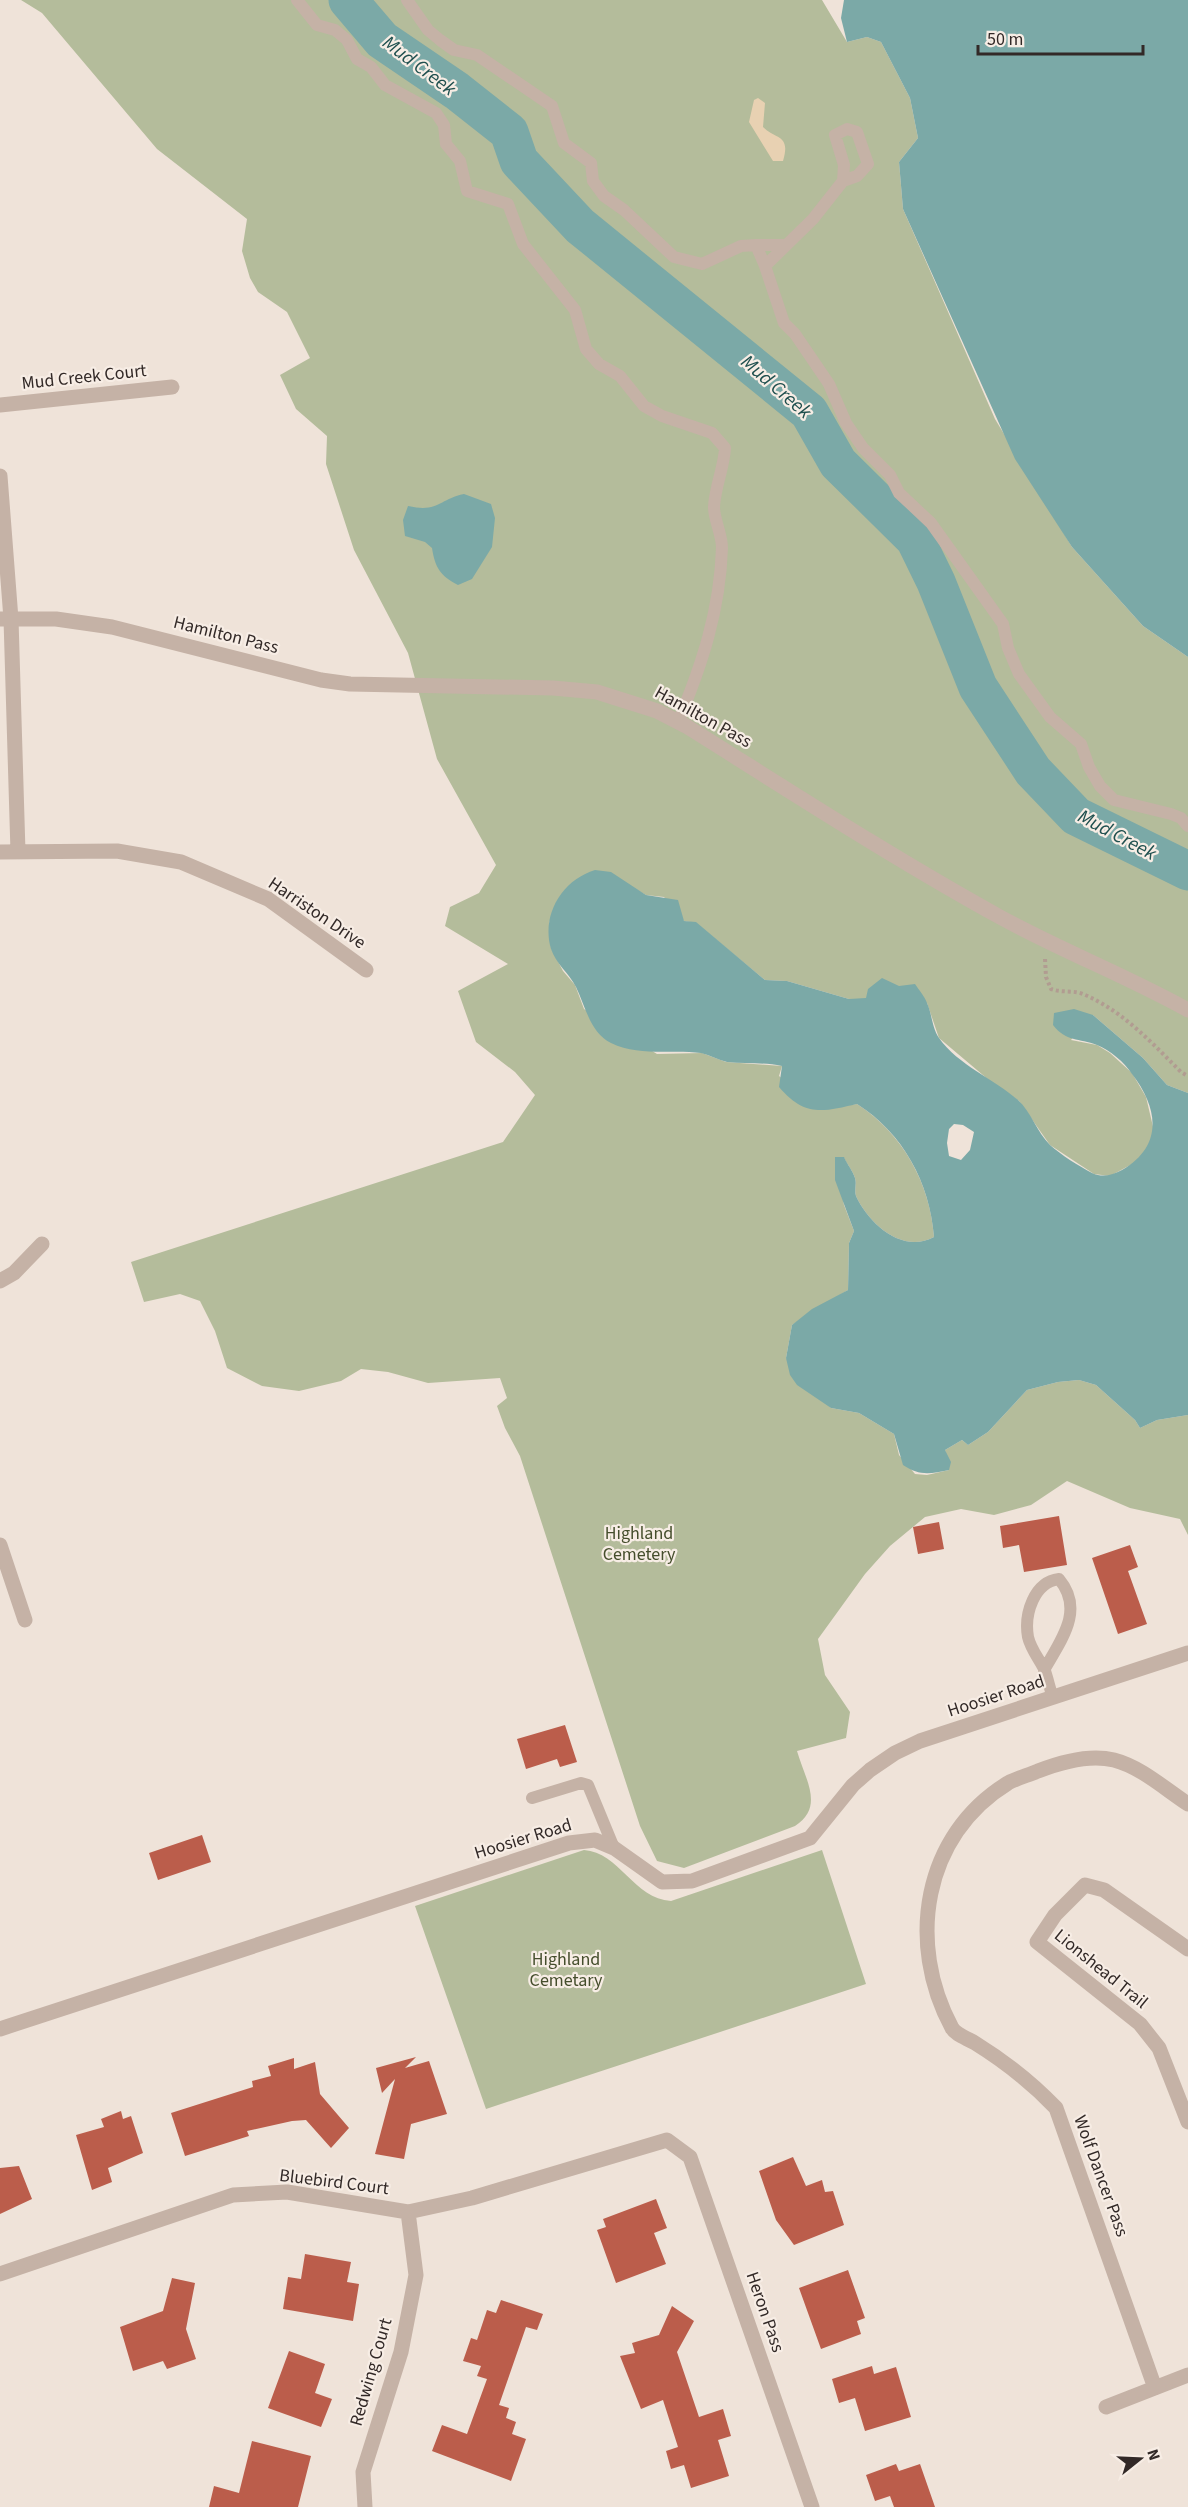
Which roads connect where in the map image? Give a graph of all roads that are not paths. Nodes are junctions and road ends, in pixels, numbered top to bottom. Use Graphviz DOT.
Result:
graph roads {
  1 [pos="297,0"];
  2 [pos="407,0"];
  3 [pos="843,181"];
  4 [pos="756,245"];
  5 [pos="783,245"];
  6 [pos="765,266"];
  7 [pos="172,387"];
  8 [pos="0,405"];
  9 [pos="0,476"];
  10 [pos="6,619"];
  11 [pos="678,722"];
  12 [pos="1188,826"];
  13 [pos="0,852"];
  14 [pos="18,852"];
  15 [pos="366,970"];
  16 [pos="1188,1010"];
  17 [pos="42,1244"];
  18 [pos="0,1281"];
  19 [pos="0,1545"];
  20 [pos="25,1620"];
  21 [pos="1188,1653"];
  22 [pos="1044,1670"];
  23 [pos="1053,1698"];
  24 [pos="532,1798"];
  25 [pos="1188,1804"];
  26 [pos="614,1848"];
  27 [pos="1188,1949"];
  28 [pos="0,2029"];
  29 [pos="1188,2121"];
  30 [pos="667,2140"];
  31 [pos="408,2211"];
  32 [pos="0,2274"];
  33 [pos="1188,2374"];
  34 [pos="1155,2388"];
  35 [pos="1106,2407"];
  36 [pos="364,2507"];
  37 [pos="812,2507"];
  1 -- 11 [label="lane"];
  2 -- 4 [label="lane"];
  3 -- 5 [label="lane"];
  4 -- 5 [label="lane"];
  4 -- 6 [label="lane"];
  5 -- 6 [label="lane"];
  6 -- 12 [label="lane"];
  7 -- 8 [label="street, Mud Creek Court"];
  9 -- 10 [label="street"];
  10 -- 11 [label="street, Hamilton Pass"];
  10 -- 14 [label="street"];
  11 -- 16 [label="street, Hamilton Pass"];
  13 -- 14 [label="street, Harriston Drive"];
  14 -- 15 [label="street, Harriston Drive"];
  17 -- 18 [label="street"];
  19 -- 20 [label="street"];
  21 -- 23 [label="street, Hoosier Road"];
  22 -- 22 [label="lane"];
  22 -- 23 [label="lane"];
  23 -- 26 [label="street, Hoosier Road"];
  24 -- 26 [label="lane"];
  25 -- 34 [label="street, Wolf Dancer Pass"];
  26 -- 28 [label="street, Hoosier Road"];
  27 -- 29 [label="street, Lionshead Trail"];
  30 -- 31 [label="street, Bluebird Court"];
  30 -- 37 [label="street, Heron Pass"];
  31 -- 32 [label="street, Bluebird Court"];
  31 -- 36 [label="street, Redwing Court"];
  33 -- 34 [label="street"];
  34 -- 35 [label="street"];
}
